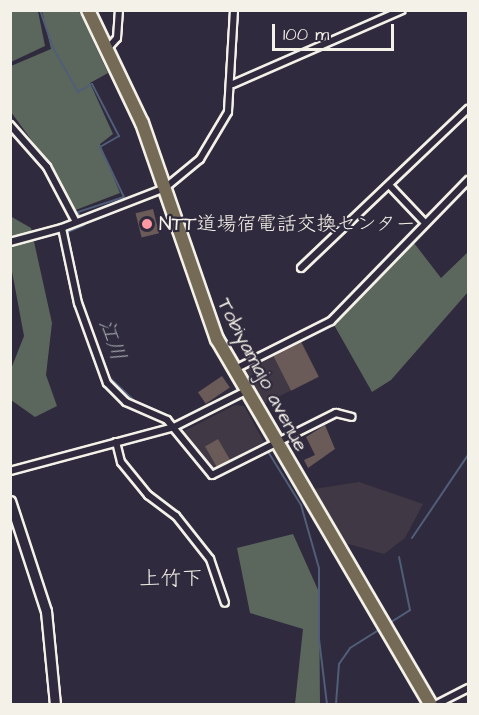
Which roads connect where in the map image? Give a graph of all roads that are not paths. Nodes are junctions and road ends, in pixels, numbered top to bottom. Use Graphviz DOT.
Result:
graph roads {
  1 [pos="88,10"];
  2 [pos="119,10"];
  3 [pos="234,10"];
  4 [pos="402,10"];
  5 [pos="108,48"];
  6 [pos="234,84"];
  7 [pos="468,109"];
  8 [pos="462,116"];
  9 [pos="468,122"];
  10 [pos="10,125"];
  11 [pos="468,180"];
  12 [pos="390,186"];
  13 [pos="165,188"];
  14 [pos="75,220"];
  15 [pos="425,223"];
  16 [pos="62,228"];
  17 [pos="10,242"];
  18 [pos="301,268"];
  19 [pos="234,370"];
  20 [pos="246,391"];
  21 [pos="352,417"];
  22 [pos="174,427"];
  23 [pos="116,442"];
  24 [pos="274,443"];
  25 [pos="10,471"];
  26 [pos="10,501"];
  27 [pos="225,603"];
  28 [pos="468,688"];
  29 [pos="55,705"];
  30 [pos="429,705"];
  31 [pos="437,705"];
  1 -- 5 [label="highway, Tobiyamajo avenue"];
  2 -- 5 [label="street"];
  3 -- 6 [label="street"];
  4 -- 6 [label="street"];
  5 -- 13 [label="highway, Tobiyamajo avenue"];
  6 -- 13 [label="street"];
  7 -- 8 [label="street"];
  8 -- 9 [label="street"];
  8 -- 12 [label="street"];
  10 -- 14 [label="street"];
  11 -- 15 [label="street"];
  12 -- 15 [label="street"];
  12 -- 18 [label="street"];
  13 -- 14 [label="street"];
  13 -- 19 [label="highway, Tobiyamajo avenue"];
  14 -- 16 [label="street"];
  15 -- 19 [label="street"];
  16 -- 17 [label="street"];
  16 -- 22 [label="street"];
  19 -- 20 [label="highway, Tobiyamajo avenue"];
  20 -- 22 [label="street"];
  20 -- 24 [label="highway, Tobiyamajo avenue"];
  21 -- 24 [label="street"];
  22 -- 23 [label="street"];
  22 -- 24 [label="street"];
  23 -- 25 [label="street"];
  23 -- 27 [label="street"];
  24 -- 30 [label="highway, Tobiyamajo avenue"];
  26 -- 29 [label="street"];
  28 -- 31 [label="street"];
}
